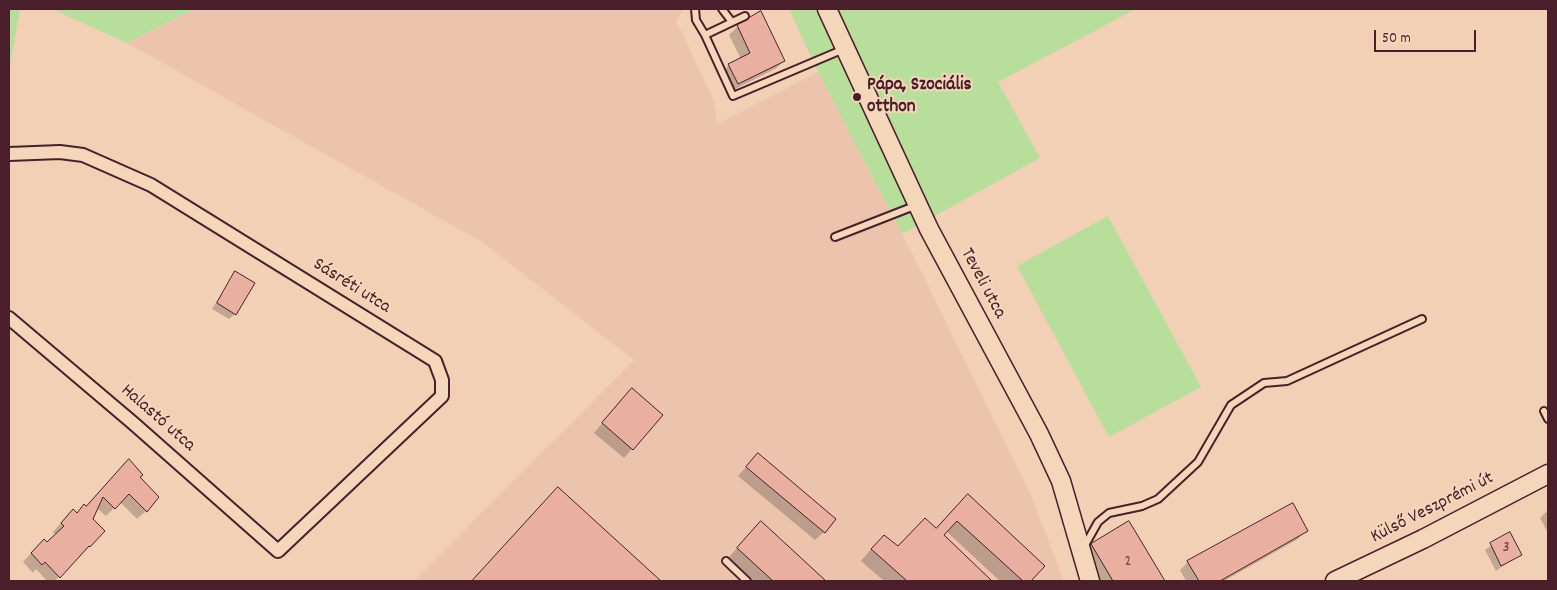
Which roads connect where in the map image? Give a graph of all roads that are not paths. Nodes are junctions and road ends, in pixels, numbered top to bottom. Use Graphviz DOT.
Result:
graph roads {
  1 [pos="695,9"];
  2 [pos="722,9"];
  3 [pos="827,9"];
  4 [pos="745,16"];
  5 [pos="732,22"];
  6 [pos="705,35"];
  7 [pos="845,48"];
  8 [pos="9,154"];
  9 [pos="918,205"];
  10 [pos="835,237"];
  11 [pos="9,318"];
  12 [pos="1422,319"];
  13 [pos="1544,411"];
  14 [pos="1548,418"];
  15 [pos="1548,474"];
  16 [pos="278,551"];
  17 [pos="1080,554"];
  18 [pos="726,561"];
  19 [pos="747,581"];
  20 [pos="1090,581"];
  21 [pos="1335,581"];
  1 -- 6 [label="lane"];
  2 -- 5 [label="lane"];
  3 -- 7 [label="main road, Teveli utca"];
  4 -- 5 [label="lane"];
  5 -- 6 [label="lane"];
  6 -- 7 [label="lane"];
  7 -- 9 [label="main road, Teveli utca"];
  8 -- 16 [label="street, Sásréti utca"];
  9 -- 10 [label="lane"];
  9 -- 17 [label="main road, Teveli utca"];
  11 -- 16 [label="street, Halastó utca"];
  12 -- 17 [label="lane"];
  13 -- 14 [label="lane"];
  15 -- 21 [label="main road, Külső Veszprémi út"];
  17 -- 20 [label="main road, Teveli utca"];
  18 -- 19 [label="lane"];
}
